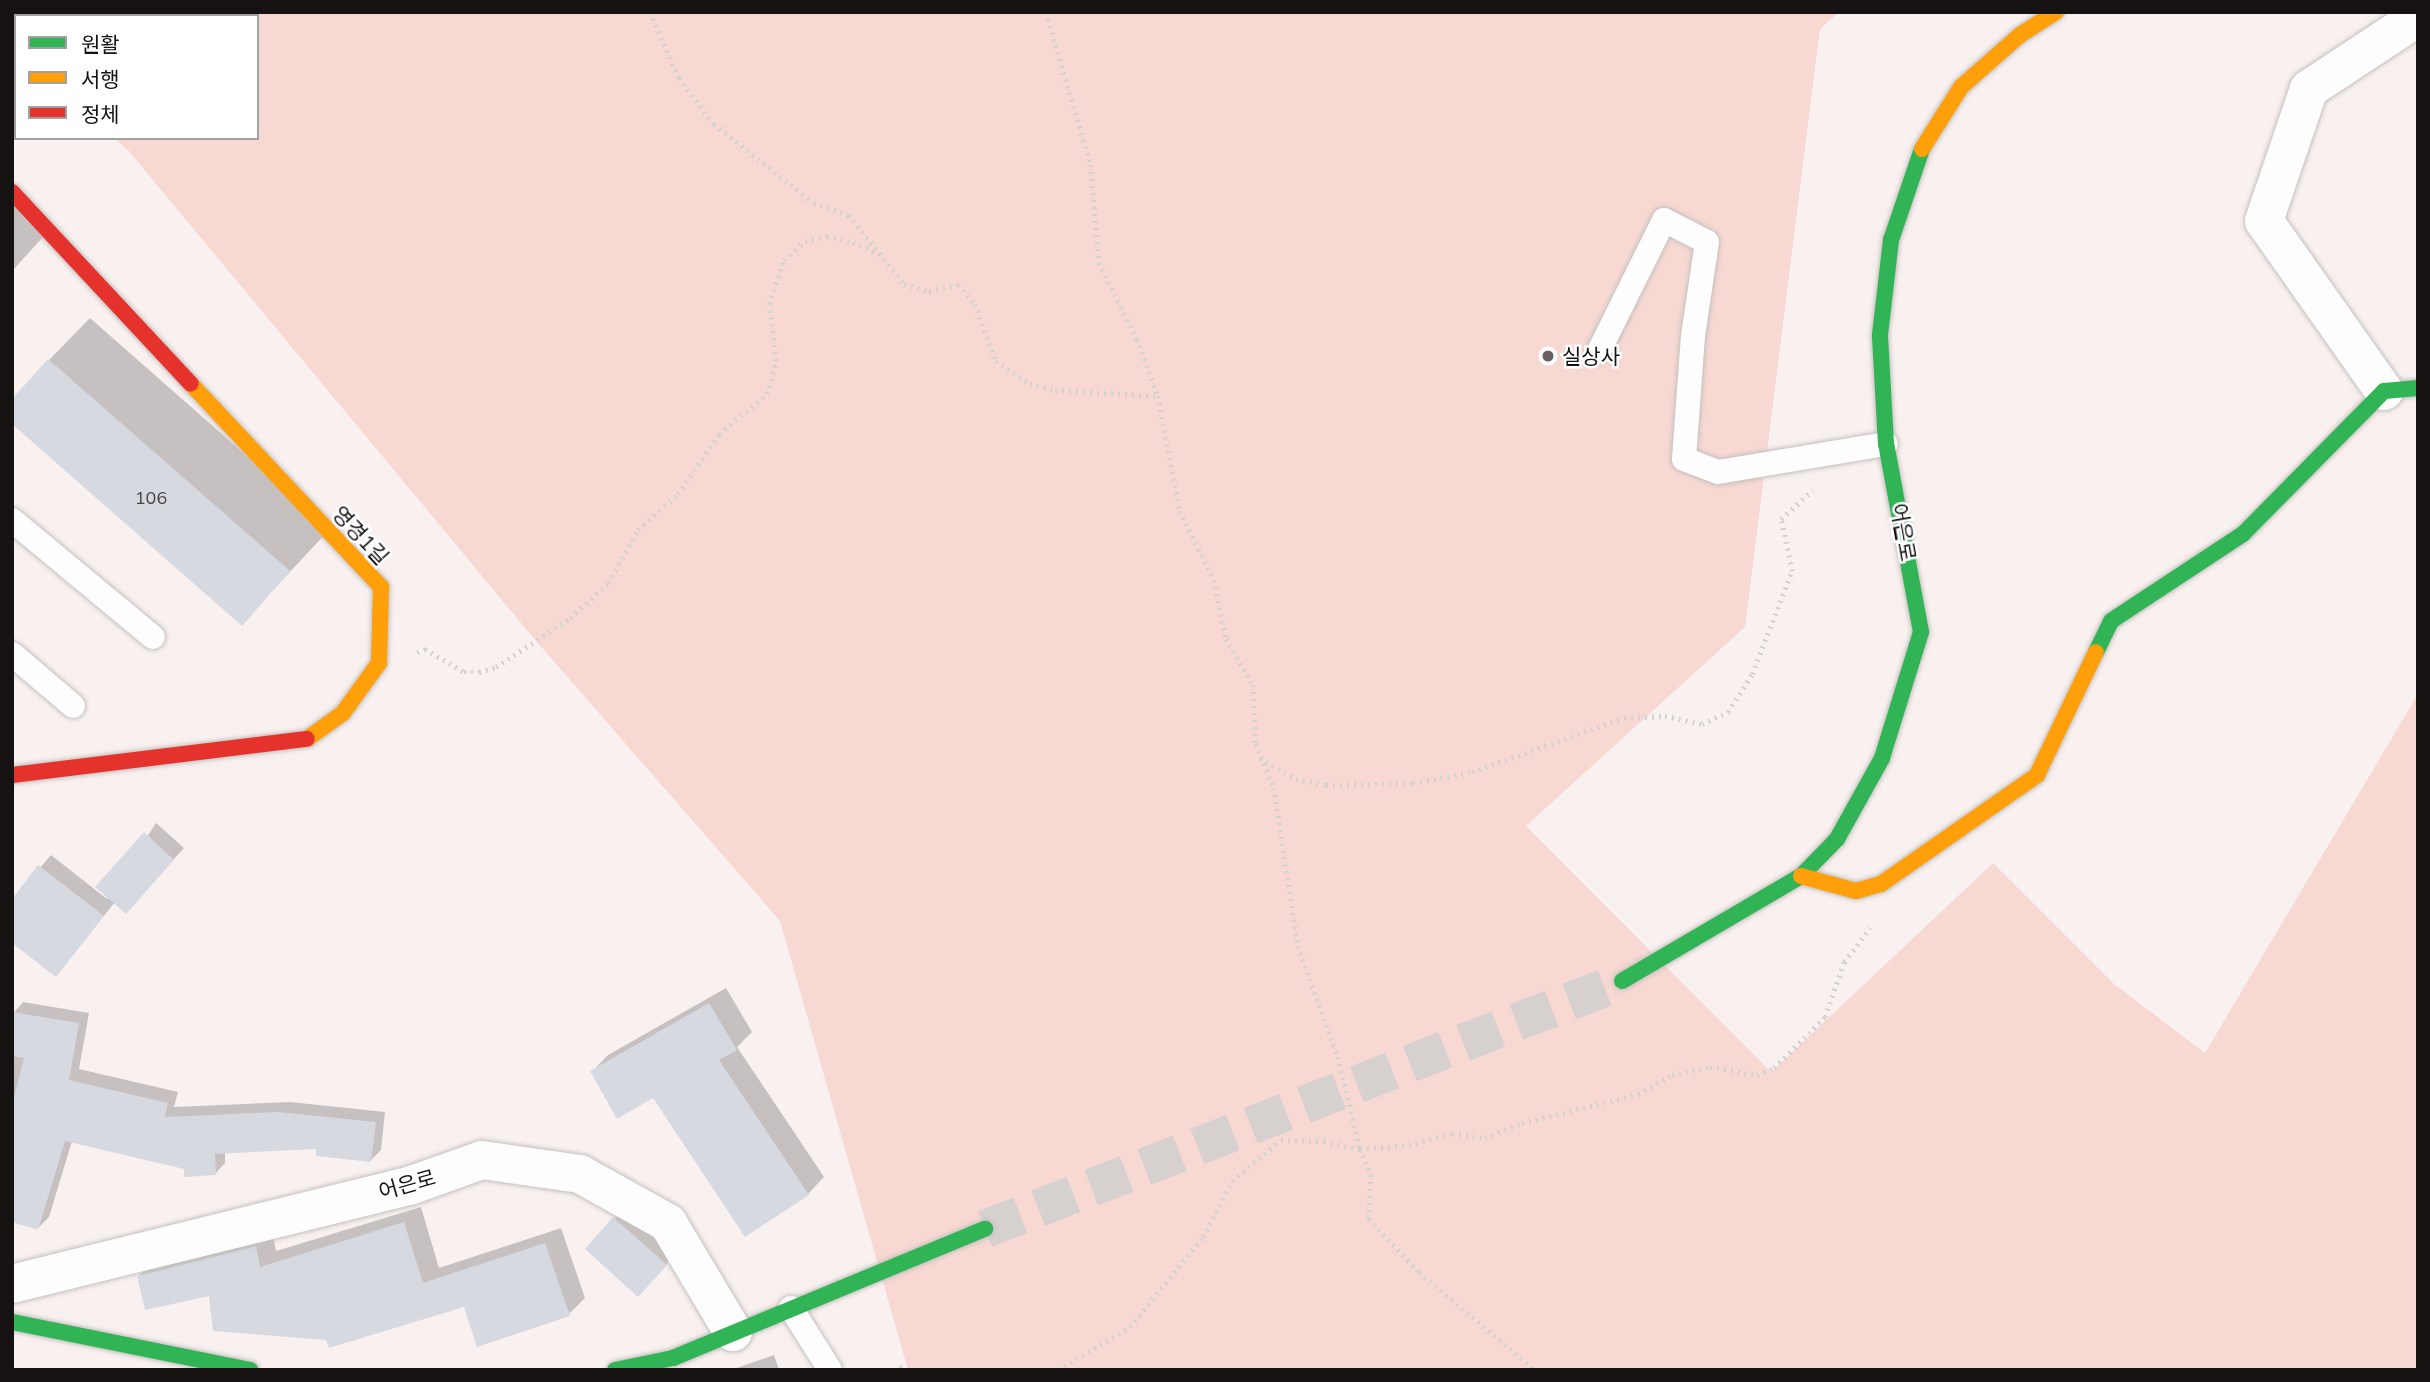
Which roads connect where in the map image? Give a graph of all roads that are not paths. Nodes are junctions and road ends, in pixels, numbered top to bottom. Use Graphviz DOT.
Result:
graph roads {
  1 [pos="2056,12"];
  2 [pos="2418,17"];
  3 [pos="12,192"];
  4 [pos="1600,351"];
  5 [pos="2401,390"];
  6 [pos="1886,444"];
  7 [pos="12,520"];
  8 [pos="153,637"];
  9 [pos="12,654"];
  10 [pos="73,706"];
  11 [pos="12,775"];
  12 [pos="1801,876"];
  13 [pos="1622,981"];
  14 [pos="985,1229"];
  15 [pos="12,1284"];
  16 [pos="791,1308"];
  17 [pos="12,1322"];
  18 [pos="733,1332"];
  19 [pos="250,1370"];
  20 [pos="615,1370"];
  21 [pos="830,1370"];
  1 -- 6 [label="street, 어은로"];
  2 -- 5 [label="street"];
  3 -- 11 [label="street, 영경1길"];
  4 -- 6 [label="lane"];
  5 -- 12 [label="street"];
  6 -- 12 [label="street, 어은로"];
  7 -- 8 [label="lane"];
  9 -- 10 [label="lane"];
  12 -- 13 [label="street, 어은로"];
  14 -- 16 [label="street"];
  15 -- 18 [label="street, 어은로"];
  16 -- 18 [label="street"];
  16 -- 21 [label="lane"];
  17 -- 19 [label="street"];
  18 -- 20 [label="street"];
}
